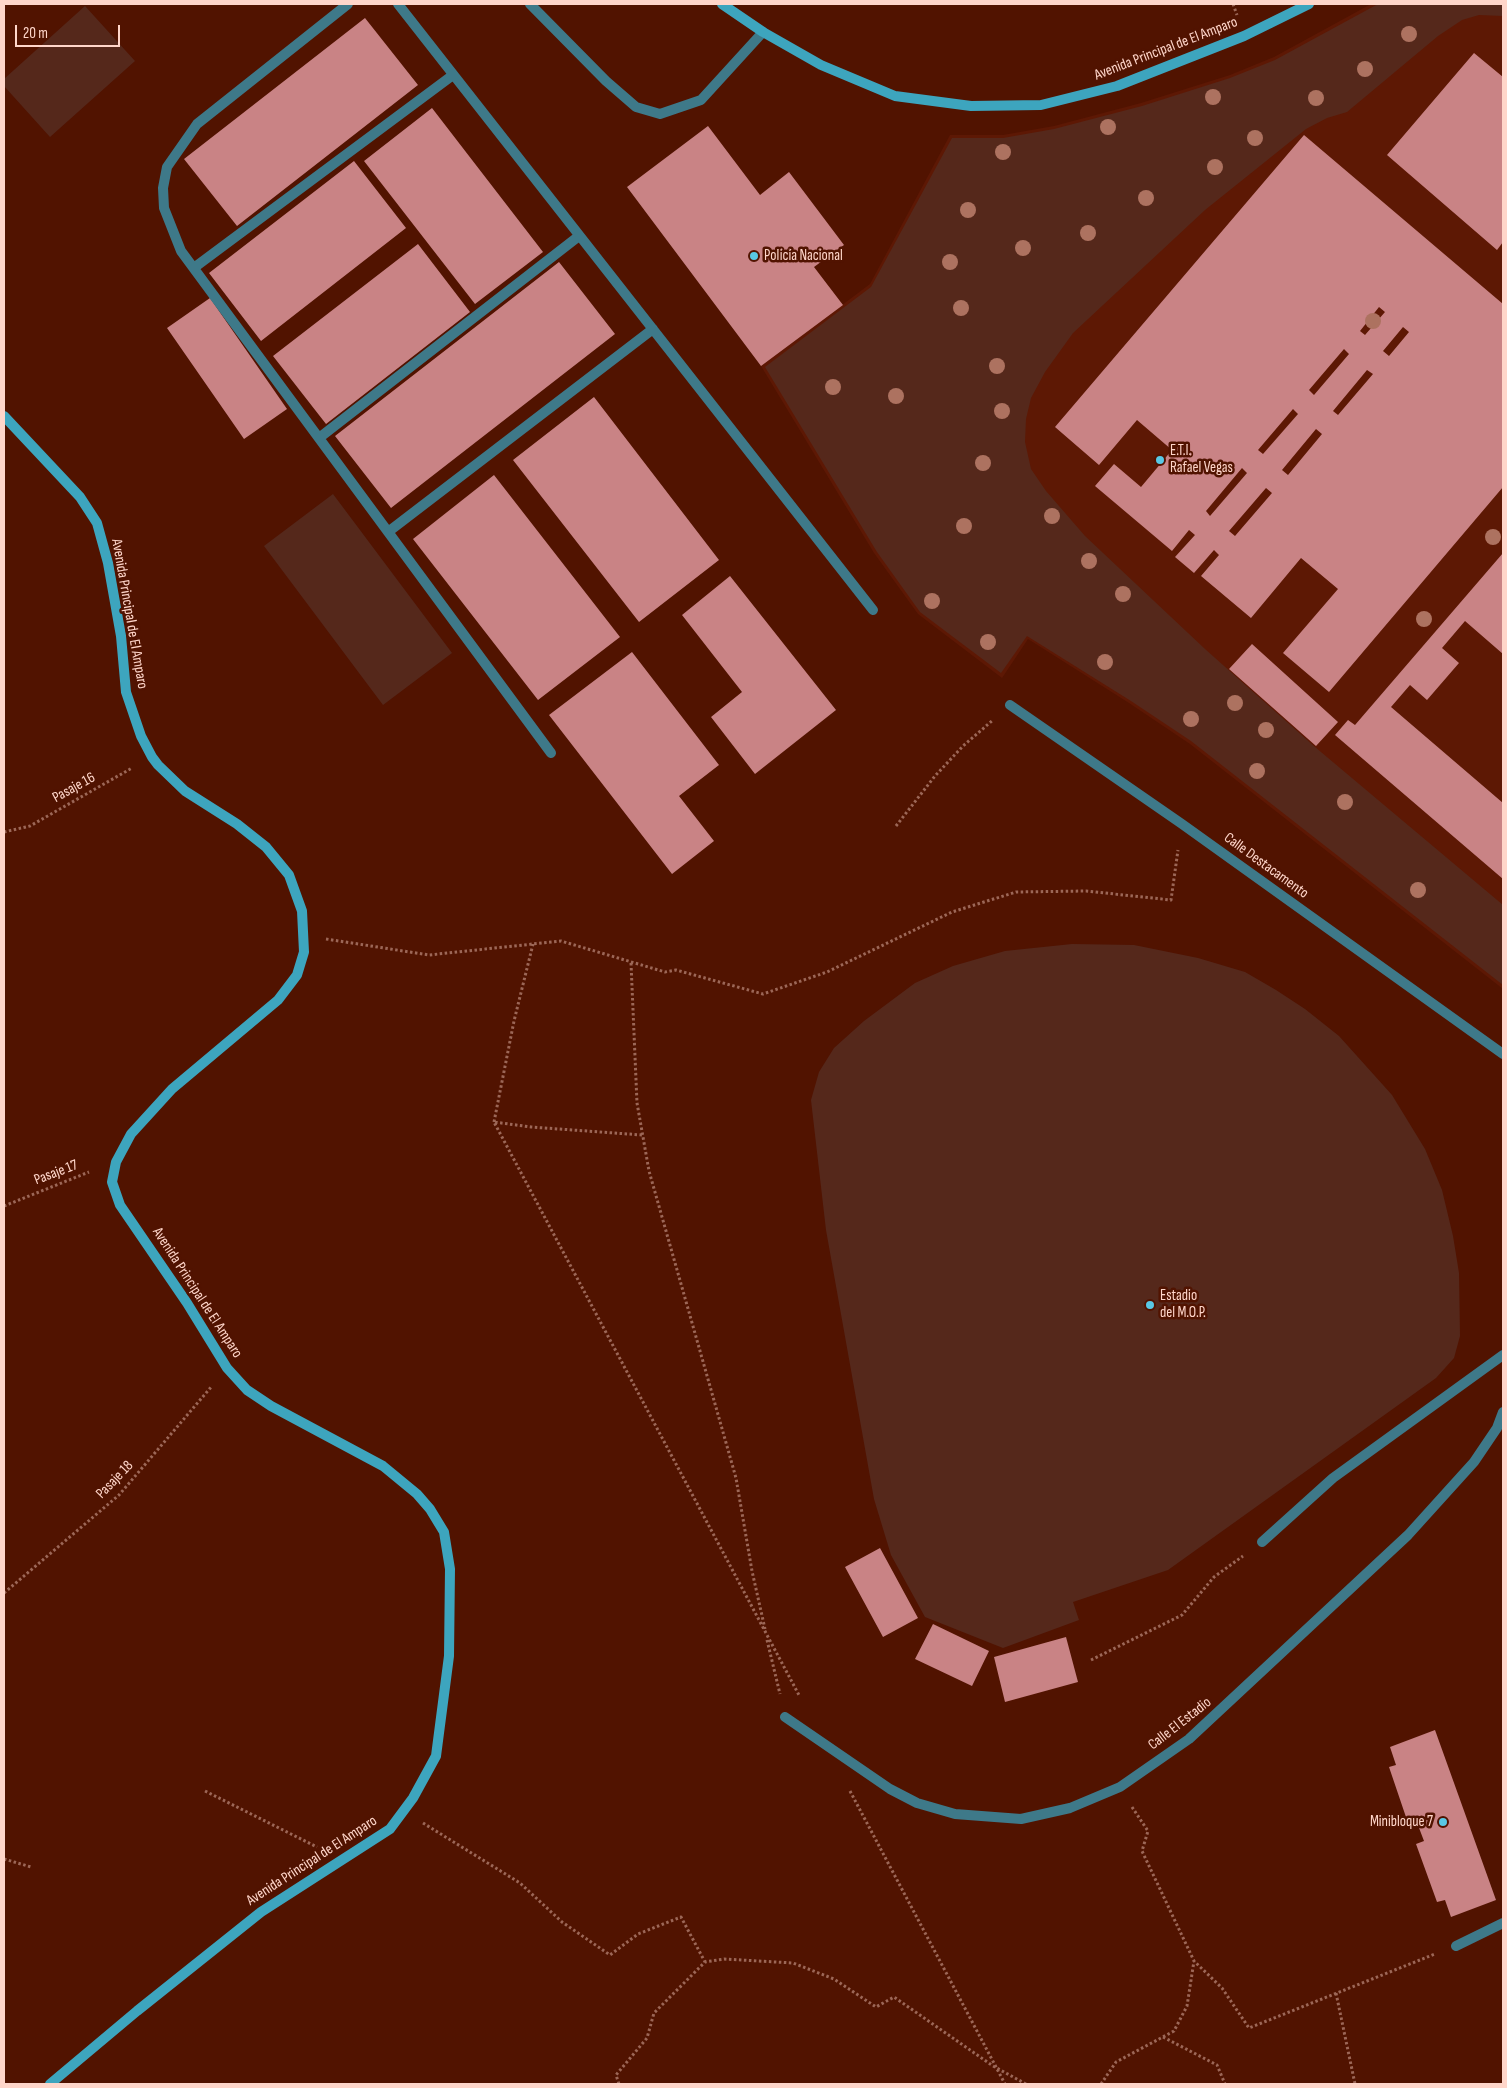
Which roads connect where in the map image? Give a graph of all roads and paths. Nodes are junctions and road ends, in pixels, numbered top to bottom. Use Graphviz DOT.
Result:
graph roads {
  1 [pos="348,4"];
  2 [pos="398,4"];
  3 [pos="530,4"];
  4 [pos="722,4"];
  5 [pos="1309,4"];
  6 [pos="762,32"];
  7 [pos="453,74"];
  8 [pos="579,236"];
  9 [pos="195,268"];
  10 [pos="653,329"];
  11 [pos="4,416"];
  12 [pos="319,438"];
  13 [pos="388,532"];
  14 [pos="873,610"];
  15 [pos="1010,705"];
  16 [pos="551,753"];
  17 [pos="152,756"];
  18 [pos="1182,824"];
  19 [pos="896,826"];
  20 [pos="4,832"];
  21 [pos="303,936"];
  22 [pos="533,944"];
  23 [pos="631,963"];
  24 [pos="1503,1054"];
  25 [pos="494,1122"];
  26 [pos="642,1135"];
  27 [pos="116,1162"];
  28 [pos="4,1206"];
  29 [pos="1503,1355"];
  30 [pos="227,1368"];
  31 [pos="1503,1412"];
  32 [pos="1262,1542"];
  33 [pos="4,1593"];
  34 [pos="1091,1660"];
  35 [pos="804,1705"];
  36 [pos="785,1717"];
  37 [pos="846,1784"];
  38 [pos="1120,1787"];
  39 [pos="206,1791"];
  40 [pos="404,1810"];
  41 [pos="4,1859"];
  42 [pos="343,1861"];
  43 [pos="31,1867"];
  44 [pos="1503,1923"];
  45 [pos="1456,1946"];
  46 [pos="1194,1961"];
  47 [pos="705,1962"];
  48 [pos="1336,1993"];
  49 [pos="1163,2037"];
  50 [pos="50,2084"];
  51 [pos="619,2084"];
  52 [pos="1005,2084"];
  53 [pos="1026,2084"];
  54 [pos="1101,2084"];
  55 [pos="1225,2084"];
  56 [pos="1355,2084"];
  1 -- 9 [label="street"];
  2 -- 7 [label="street"];
  3 -- 6 [label="street"];
  4 -- 6 [label="main road, Avenida Principal de El Amparo"];
  5 -- 6 [label="main road, Avenida Principal de El Amparo"];
  7 -- 8 [label="street"];
  7 -- 9 [label="street"];
  8 -- 10 [label="street"];
  8 -- 12 [label="street"];
  9 -- 12 [label="street"];
  10 -- 13 [label="street"];
  10 -- 14 [label="street"];
  11 -- 17 [label="main road, Avenida Principal de El Amparo"];
  12 -- 13 [label="street"];
  13 -- 16 [label="street"];
  15 -- 18 [label="street, Calle Destacamento"];
  15 -- 19 [label="path"];
  17 -- 20 [label="path, Pasaje 16"];
  17 -- 21 [label="main road, Avenida Principal de El Amparo"];
  18 -- 23 [label="path"];
  18 -- 24 [label="street, Calle Destacamento"];
  21 -- 22 [label="path"];
  21 -- 27 [label="main road, Avenida Principal de El Amparo"];
  22 -- 23 [label="path"];
  22 -- 25 [label="path"];
  23 -- 26 [label="path"];
  25 -- 26 [label="path"];
  25 -- 35 [label="path"];
  26 -- 36 [label="path"];
  27 -- 28 [label="path, Pasaje 17"];
  27 -- 30 [label="main road, Avenida Principal de El Amparo"];
  29 -- 32 [label="street"];
  30 -- 33 [label="path, Pasaje 18"];
  30 -- 40 [label="main road, Avenida Principal de El Amparo"];
  31 -- 38 [label="street, Calle El Estadio"];
  32 -- 34 [label="path"];
  36 -- 38 [label="street, Calle El Estadio"];
  37 -- 52 [label="path"];
  38 -- 46 [label="path"];
  39 -- 42 [label="path"];
  40 -- 42 [label="main road, Avenida Principal de El Amparo"];
  40 -- 47 [label="path"];
  41 -- 43 [label="path"];
  42 -- 50 [label="main road, Avenida Principal de El Amparo"];
  44 -- 45 [label="street"];
  45 -- 48 [label="path"];
  46 -- 48 [label="path"];
  46 -- 49 [label="path"];
  47 -- 51 [label="path"];
  47 -- 53 [label="path"];
  48 -- 56 [label="path"];
  49 -- 54 [label="path"];
  49 -- 55 [label="path"];
}
